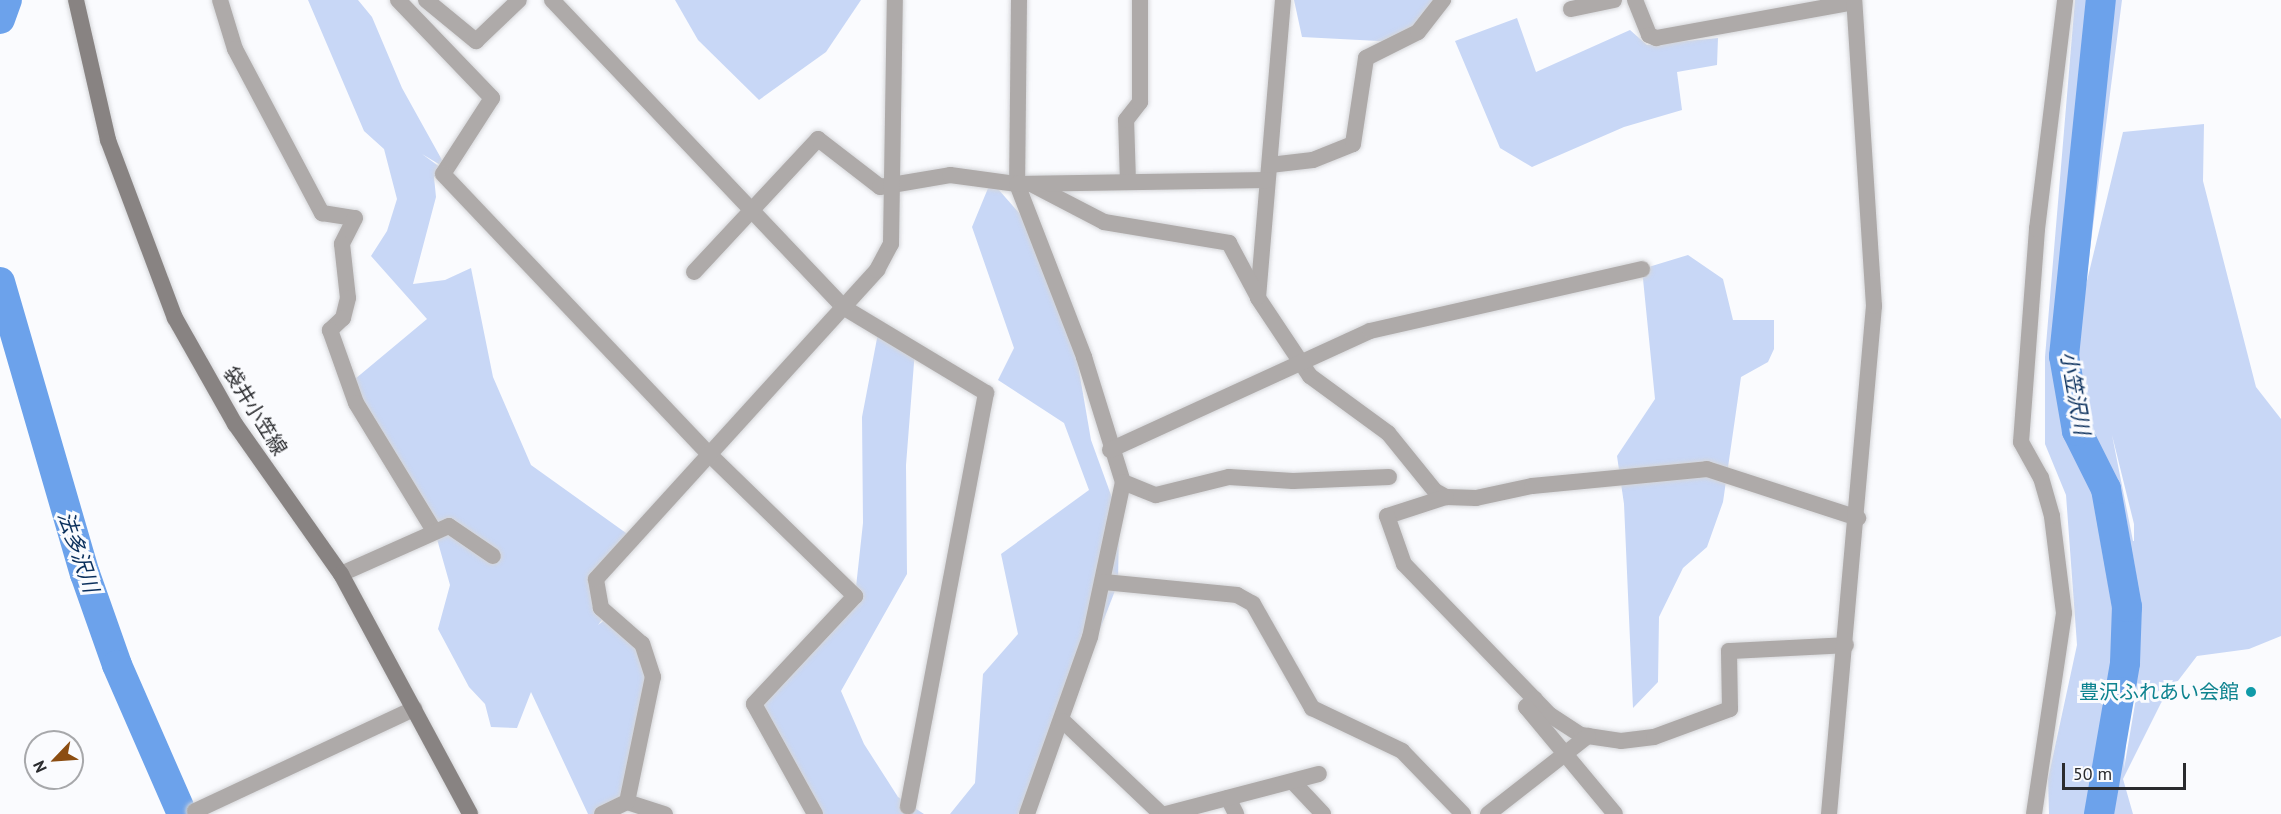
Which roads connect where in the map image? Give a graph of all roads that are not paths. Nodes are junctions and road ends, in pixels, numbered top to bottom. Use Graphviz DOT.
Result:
graph roads {
  1 [pos="76,0"];
  2 [pos="220,0"];
  3 [pos="398,0"];
  4 [pos="426,0"];
  5 [pos="519,0"];
  6 [pos="552,0"];
  7 [pos="895,0"];
  8 [pos="1019,0"];
  9 [pos="1140,0"];
  10 [pos="1283,0"];
  11 [pos="1443,0"];
  12 [pos="1614,0"];
  13 [pos="1635,0"];
  14 [pos="2065,0"];
  15 [pos="1854,1"];
  16 [pos="1570,9"];
  17 [pos="1268,172"];
  18 [pos="1128,182"];
  19 [pos="891,184"];
  20 [pos="1024,184"];
  21 [pos="752,210"];
  22 [pos="1642,268"];
  23 [pos="694,272"];
  24 [pos="1258,298"];
  25 [pos="843,307"];
  26 [pos="1300,364"];
  27 [pos="1110,450"];
  28 [pos="709,454"];
  29 [pos="1389,477"];
  30 [pos="1123,482"];
  31 [pos="1446,497"];
  32 [pos="1858,518"];
  33 [pos="434,531"];
  34 [pos="494,556"];
  35 [pos="341,574"];
  36 [pos="1104,582"];
  37 [pos="1846,645"];
  38 [pos="1535,699"];
  39 [pos="414,709"];
  40 [pos="1063,721"];
  41 [pos="1588,736"];
  42 [pos="1566,754"];
  43 [pos="1319,774"];
  44 [pos="1293,782"];
  45 [pos="1228,798"];
  46 [pos="627,802"];
  47 [pos="908,807"];
  48 [pos="195,811"];
  49 [pos="470,814"];
  50 [pos="602,814"];
  51 [pos="665,814"];
  52 [pos="815,814"];
  53 [pos="1027,814"];
  54 [pos="1161,814"];
  55 [pos="1166,814"];
  56 [pos="1236,814"];
  57 [pos="1323,814"];
  58 [pos="1463,814"];
  59 [pos="1488,814"];
  60 [pos="1615,814"];
  61 [pos="1829,814"];
  62 [pos="2034,814"];
  1 -- 35 [label="main road, 袋井小笠線"];
  2 -- 33 [label="street"];
  3 -- 28 [label="street"];
  4 -- 5 [label="street"];
  6 -- 21 [label="street"];
  7 -- 19 [label="street"];
  8 -- 20 [label="street"];
  9 -- 18 [label="street"];
  10 -- 17 [label="street"];
  11 -- 17 [label="street"];
  12 -- 16 [label="street"];
  13 -- 15 [label="street"];
  14 -- 62 [label="street"];
  15 -- 32 [label="street"];
  17 -- 18 [label="street"];
  17 -- 24 [label="street"];
  18 -- 20 [label="street"];
  19 -- 20 [label="street"];
  19 -- 21 [label="street"];
  19 -- 25 [label="street"];
  20 -- 24 [label="street"];
  20 -- 27 [label="street"];
  21 -- 23 [label="street"];
  21 -- 25 [label="street"];
  22 -- 26 [label="street"];
  24 -- 26 [label="street"];
  25 -- 28 [label="street"];
  25 -- 47 [label="street"];
  26 -- 27 [label="street"];
  26 -- 31 [label="street"];
  27 -- 30 [label="street"];
  28 -- 46 [label="street"];
  28 -- 52 [label="street"];
  29 -- 30 [label="street"];
  30 -- 36 [label="street"];
  31 -- 32 [label="street"];
  31 -- 38 [label="street"];
  32 -- 37 [label="street"];
  33 -- 34 [label="street"];
  33 -- 35 [label="street"];
  35 -- 39 [label="main road, 袋井小笠線"];
  36 -- 40 [label="street"];
  36 -- 58 [label="street"];
  37 -- 41 [label="street"];
  37 -- 61 [label="street"];
  38 -- 41 [label="street"];
  38 -- 42 [label="street"];
  39 -- 48 [label="street"];
  39 -- 49 [label="main road, 袋井小笠線"];
  40 -- 53 [label="street"];
  40 -- 54 [label="street"];
  41 -- 42 [label="street"];
  42 -- 59 [label="street"];
  42 -- 60 [label="street"];
  43 -- 44 [label="street"];
  44 -- 45 [label="street"];
  44 -- 57 [label="street"];
  45 -- 55 [label="street"];
  45 -- 56 [label="street"];
  46 -- 50 [label="street"];
  46 -- 51 [label="street"];
}
